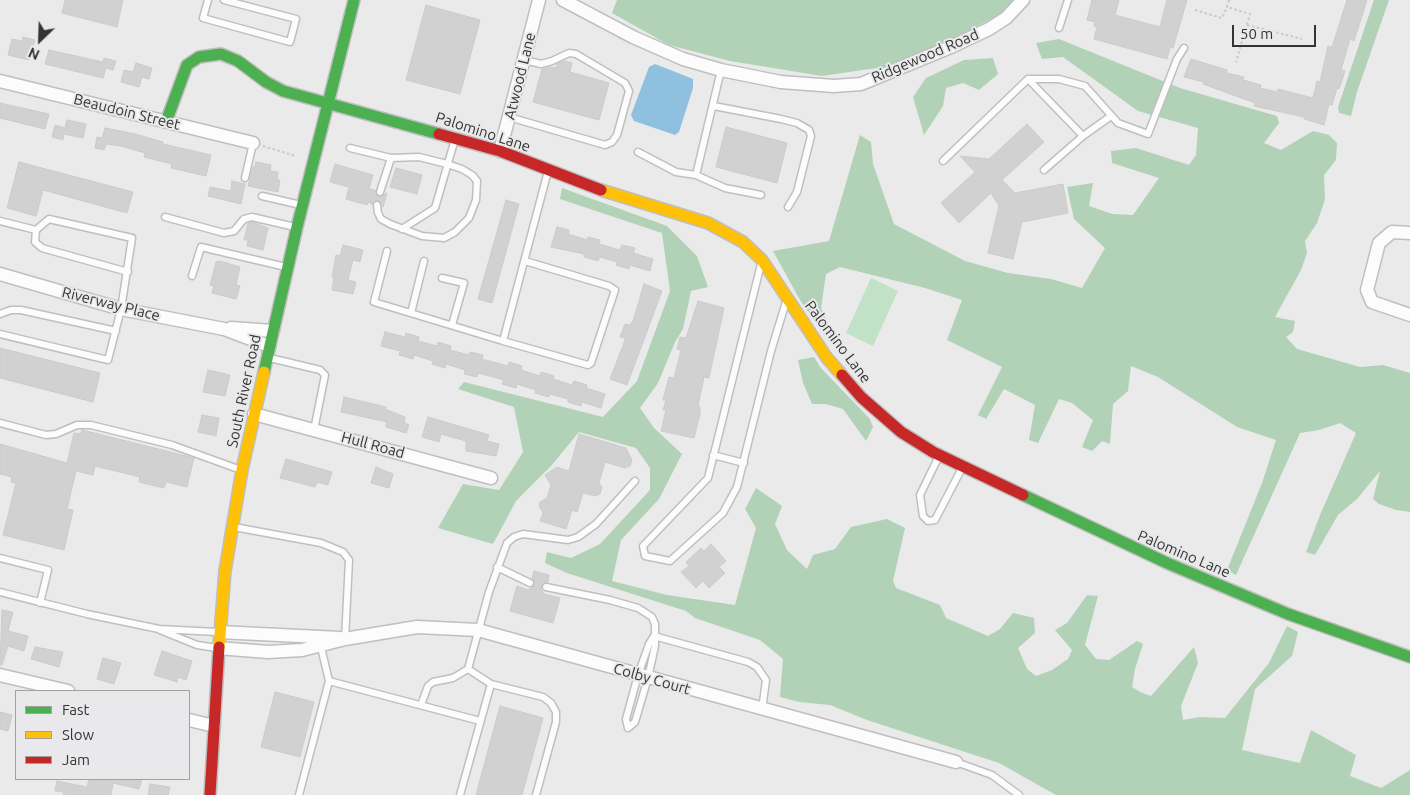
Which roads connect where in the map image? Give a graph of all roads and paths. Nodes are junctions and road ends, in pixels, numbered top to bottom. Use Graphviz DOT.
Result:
graph roads {
  1 [pos="208,0"];
  2 [pos="224,0"];
  3 [pos="354,0"];
  4 [pos="539,0"];
  5 [pos="563,0"];
  6 [pos="1024,0"];
  7 [pos="1068,0"];
  8 [pos="1229,0"];
  9 [pos="1227,7"];
  10 [pos="1195,10"];
  11 [pos="1247,25"];
  12 [pos="1059,28"];
  13 [pos="1302,39"];
  14 [pos="1184,48"];
  15 [pos="524,60"];
  16 [pos="1236,62"];
  17 [pos="722,70"];
  18 [pos="1028,79"];
  19 [pos="0,80"];
  20 [pos="327,102"];
  21 [pos="714,106"];
  22 [pos="1111,116"];
  23 [pos="509,117"];
  24 [pos="166,122"];
  25 [pos="1083,136"];
  26 [pos="456,138"];
  27 [pos="253,143"];
  28 [pos="350,148"];
  29 [pos="500,151"];
  30 [pos="638,152"];
  31 [pos="296,156"];
  32 [pos="391,158"];
  33 [pos="943,161"];
  34 [pos="447,164"];
  35 [pos="548,169"];
  36 [pos="1044,170"];
  37 [pos="696,175"];
  38 [pos="245,178"];
  39 [pos="380,192"];
  40 [pos="761,195"];
  41 [pos="262,196"];
  42 [pos="302,205"];
  43 [pos="377,205"];
  44 [pos="788,206"];
  45 [pos="165,217"];
  46 [pos="0,222"];
  47 [pos="296,227"];
  48 [pos="402,229"];
  49 [pos="36,230"];
  50 [pos="1410,232"];
  51 [pos="387,251"];
  52 [pos="762,260"];
  53 [pos="424,261"];
  54 [pos="525,261"];
  55 [pos="287,267"];
  56 [pos="128,272"];
  57 [pos="0,274"];
  58 [pos="192,276"];
  59 [pos="442,278"];
  60 [pos="787,298"];
  61 [pos="121,309"];
  62 [pos="411,313"];
  63 [pos="0,314"];
  64 [pos="1410,315"];
  65 [pos="452,326"];
  66 [pos="224,328"];
  67 [pos="273,330"];
  68 [pos="116,331"];
  69 [pos="0,334"];
  70 [pos="502,341"];
  71 [pos="268,352"];
  72 [pos="254,414"];
  73 [pos="0,423"];
  74 [pos="314,430"];
  75 [pos="713,455"];
  76 [pos="940,455"];
  77 [pos="744,463"];
  78 [pos="963,467"];
  79 [pos="242,470"];
  80 [pos="491,478"];
  81 [pos="635,481"];
  82 [pos="233,526"];
  83 [pos="0,558"];
  84 [pos="497,567"];
  85 [pos="530,583"];
  86 [pos="546,587"];
  87 [pos="0,592"];
  88 [pos="40,603"];
  89 [pos="159,629"];
  90 [pos="478,630"];
  91 [pos="219,632"];
  92 [pos="654,636"];
  93 [pos="345,639"];
  94 [pos="321,647"];
  95 [pos="218,648"];
  96 [pos="1410,657"];
  97 [pos="468,669"];
  98 [pos="0,675"];
  99 [pos="643,677"];
  100 [pos="329,681"];
  101 [pos="491,684"];
  102 [pos="64,690"];
  103 [pos="421,705"];
  104 [pos="762,710"];
  105 [pos="190,720"];
  106 [pos="480,721"];
  107 [pos="214,726"];
  108 [pos="956,762"];
  109 [pos="210,795"];
  110 [pos="299,795"];
  111 [pos="460,795"];
  112 [pos="536,795"];
  113 [pos="1019,795"];
  1 -- 2 [label="lane"];
  3 -- 20 [label="street, South River Road"];
  4 -- 15 [label="street, Atwood Lane"];
  5 -- 17 [label="street, Ridgewood Road"];
  6 -- 17 [label="street, Ridgewood Road"];
  7 -- 12 [label="lane"];
  8 -- 9 [label="path"];
  9 -- 10 [label="path"];
  9 -- 11 [label="path"];
  11 -- 13 [label="path"];
  11 -- 16 [label="path"];
  14 -- 22 [label="lane"];
  15 -- 23 [label="street, Atwood Lane"];
  15 -- 23 [label="lane"];
  17 -- 21 [label="lane"];
  18 -- 22 [label="lane"];
  18 -- 25 [label="lane"];
  18 -- 33 [label="lane"];
  19 -- 24 [label="street, Beaudoin Street"];
  20 -- 24 [label="street, Palomino Lane"];
  20 -- 26 [label="street, Palomino Lane"];
  20 -- 42 [label="street, South River Road"];
  21 -- 37 [label="lane"];
  21 -- 44 [label="lane"];
  22 -- 25 [label="lane"];
  23 -- 29 [label="street, Atwood Lane"];
  24 -- 27 [label="street, Beaudoin Street"];
  25 -- 36 [label="lane"];
  26 -- 29 [label="street, Palomino Lane"];
  26 -- 34 [label="lane"];
  27 -- 31 [label="path"];
  27 -- 38 [label="lane"];
  28 -- 32 [label="lane"];
  29 -- 35 [label="street, Palomino Lane"];
  30 -- 37 [label="lane"];
  32 -- 34 [label="lane"];
  32 -- 39 [label="lane"];
  34 -- 48 [label="lane"];
  34 -- 48 [label="lane"];
  35 -- 52 [label="street, Palomino Lane"];
  35 -- 54 [label="lane"];
  37 -- 40 [label="lane"];
  41 -- 42 [label="lane"];
  42 -- 47 [label="street, South River Road"];
  43 -- 48 [label="lane"];
  45 -- 47 [label="lane"];
  46 -- 49 [label="lane"];
  47 -- 55 [label="street, South River Road"];
  49 -- 56 [label="lane"];
  49 -- 56 [label="lane"];
  50 -- 64 [label="street"];
  51 -- 62 [label="lane"];
  52 -- 60 [label="street, Palomino Lane"];
  52 -- 75 [label="lane"];
  53 -- 62 [label="lane"];
  54 -- 70 [label="lane"];
  54 -- 70 [label="lane"];
  55 -- 58 [label="lane"];
  55 -- 67 [label="street, South River Road"];
  56 -- 61 [label="lane"];
  57 -- 61 [label="street, Riverway Place"];
  59 -- 65 [label="lane"];
  60 -- 76 [label="street, Palomino Lane"];
  60 -- 77 [label="lane"];
  61 -- 66 [label="street, Riverway Place"];
  61 -- 68 [label="lane"];
  62 -- 65 [label="lane"];
  63 -- 68 [label="lane"];
  65 -- 70 [label="lane"];
  66 -- 67 [label="street, Riverway Place"];
  66 -- 71 [label="street, Riverway Place"];
  67 -- 71 [label="street, South River Road"];
  68 -- 69 [label="lane"];
  71 -- 72 [label="street, South River Road"];
  71 -- 74 [label="lane"];
  72 -- 74 [label="street, Hull Road"];
  72 -- 79 [label="street, South River Road"];
  73 -- 79 [label="lane"];
  74 -- 80 [label="street, Hull Road"];
  75 -- 77 [label="lane"];
  75 -- 77 [label="lane"];
  76 -- 78 [label="street, Palomino Lane"];
  76 -- 78 [label="lane"];
  78 -- 96 [label="street, Palomino Lane"];
  79 -- 82 [label="street, South River Road"];
  81 -- 84 [label="lane"];
  82 -- 91 [label="street, South River Road"];
  82 -- 93 [label="lane"];
  83 -- 88 [label="lane"];
  84 -- 85 [label="lane"];
  84 -- 90 [label="lane"];
  86 -- 92 [label="lane"];
  87 -- 88 [label="lane"];
  88 -- 89 [label="lane"];
  89 -- 91 [label="lane"];
  89 -- 95 [label="lane"];
  90 -- 93 [label="street, Colby Court"];
  90 -- 97 [label="lane"];
  90 -- 99 [label="street, Colby Court"];
  91 -- 93 [label="street, Colby Court"];
  91 -- 95 [label="street, South River Road"];
  92 -- 99 [label="lane"];
  92 -- 99 [label="lane"];
  92 -- 104 [label="lane"];
  93 -- 94 [label="street, Colby Court"];
  94 -- 95 [label="street, Colby Court"];
  94 -- 100 [label="lane"];
  95 -- 107 [label="street, South River Road"];
  97 -- 101 [label="lane"];
  97 -- 103 [label="lane"];
  98 -- 102 [label="street"];
  99 -- 99 [label="lane"];
  99 -- 104 [label="street, Colby Court"];
  100 -- 103 [label="lane"];
  100 -- 110 [label="lane"];
  101 -- 106 [label="lane"];
  101 -- 112 [label="lane"];
  103 -- 106 [label="lane"];
  104 -- 108 [label="street, Colby Court"];
  105 -- 107 [label="street"];
  106 -- 111 [label="lane"];
  107 -- 109 [label="street, South River Road"];
  108 -- 113 [label="lane"];
}
